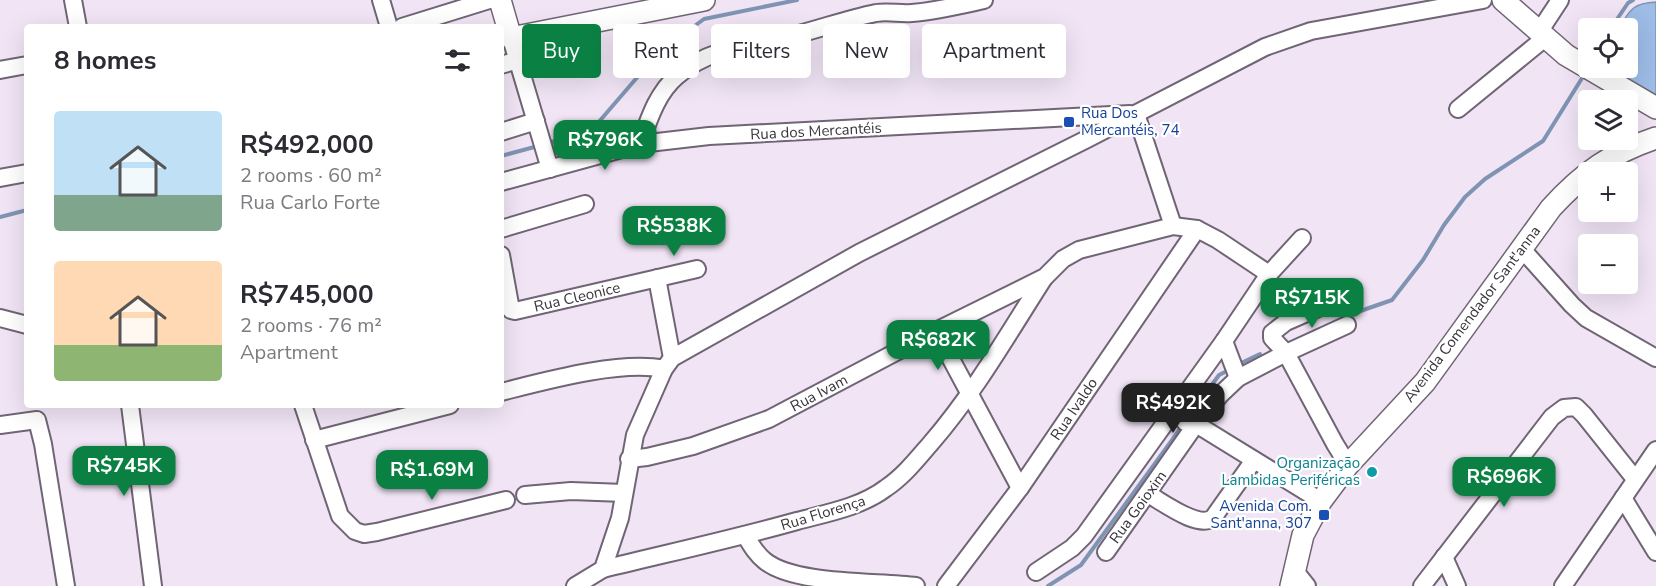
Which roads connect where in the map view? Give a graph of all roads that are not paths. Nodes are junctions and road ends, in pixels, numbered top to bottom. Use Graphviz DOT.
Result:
graph roads {
  1 [pos="73,0"];
  2 [pos="381,0"];
  3 [pos="489,0"];
  4 [pos="500,0"];
  5 [pos="511,0"];
  6 [pos="644,0"];
  7 [pos="704,0"];
  8 [pos="984,0"];
  9 [pos="1483,0"];
  10 [pos="1560,0"];
  11 [pos="667,3"];
  12 [pos="1509,4"];
  13 [pos="77,24"];
  14 [pos="388,24"];
  15 [pos="412,24"];
  16 [pos="515,32"];
  17 [pos="1542,35"];
  18 [pos="518,60"];
  19 [pos="504,64"];
  20 [pos="24,66"];
  21 [pos="0,70"];
  22 [pos="1656,108"];
  23 [pos="1458,109"];
  24 [pos="1136,114"];
  25 [pos="540,122"];
  26 [pos="504,131"];
  27 [pos="1656,138"];
  28 [pos="640,144"];
  29 [pos="554,163"];
  30 [pos="24,174"];
  31 [pos="0,178"];
  32 [pos="504,181"];
  33 [pos="585,204"];
  34 [pos="1173,226"];
  35 [pos="504,228"];
  36 [pos="1197,229"];
  37 [pos="1302,238"];
  38 [pos="1521,248"];
  39 [pos="697,269"];
  40 [pos="504,272"];
  41 [pos="1269,274"];
  42 [pos="1045,277"];
  43 [pos="657,278"];
  44 [pos="1327,304"];
  45 [pos="0,318"];
  46 [pos="24,324"];
  47 [pos="1347,325"];
  48 [pos="936,331"];
  49 [pos="1226,347"];
  50 [pos="1286,353"];
  51 [pos="1656,358"];
  52 [pos="668,363"];
  53 [pos="1237,375"];
  54 [pos="504,391"];
  55 [pos="970,394"];
  56 [pos="130,408"];
  57 [pos="304,408"];
  58 [pos="438,408"];
  59 [pos="1176,412"];
  60 [pos="1194,424"];
  61 [pos="0,425"];
  62 [pos="314,440"];
  63 [pos="1656,450"];
  64 [pos="629,459"];
  65 [pos="1254,460"];
  66 [pos="1348,465"];
  67 [pos="1635,479"];
  68 [pos="1020,488"];
  69 [pos="624,493"];
  70 [pos="1148,494"];
  71 [pos="525,495"];
  72 [pos="1623,498"];
  73 [pos="506,500"];
  74 [pos="1321,501"];
  75 [pos="745,535"];
  76 [pos="1106,552"];
  77 [pos="1656,552"];
  78 [pos="1444,557"];
  79 [pos="603,569"];
  80 [pos="1036,572"];
  81 [pos="1298,581"];
  82 [pos="66,586"];
  83 [pos="153,586"];
  84 [pos="575,586"];
  85 [pos="916,586"];
  86 [pos="946,586"];
  87 [pos="1422,586"];
  88 [pos="1457,586"];
  89 [pos="1563,586"];
  1 -- 13 [label="street"];
  2 -- 14 [label="street"];
  3 -- 15 [label="street"];
  4 -- 16 [label="main road"];
  5 -- 16 [label="main road"];
  6 -- 16 [label="main road"];
  7 -- 11 [label="main road"];
  8 -- 28 [label="street"];
  9 -- 24 [label="street"];
  10 -- 17 [label="street"];
  11 -- 16 [label="main road"];
  12 -- 17 [label="main road"];
  16 -- 18 [label="street"];
  16 -- 25 [label="street"];
  17 -- 22 [label="main road"];
  17 -- 23 [label="street"];
  18 -- 19 [label="street"];
  18 -- 25 [label="street"];
  20 -- 21 [label="street"];
  24 -- 28 [label="street, Rua dos Mercantéis"];
  24 -- 34 [label="street"];
  24 -- 52 [label="street"];
  25 -- 26 [label="street"];
  25 -- 29 [label="street"];
  27 -- 38 [label="main road, Avenida Comendador Sant'anna"];
  28 -- 29 [label="street, Rua dos Mercantéis"];
  29 -- 32 [label="street, Rua dos Mercantéis"];
  30 -- 31 [label="street"];
  33 -- 35 [label="street"];
  34 -- 36 [label="street, Rua Ivam"];
  34 -- 42 [label="street, Rua Ivam"];
  36 -- 41 [label="street"];
  36 -- 68 [label="street, Rua Ivaldo"];
  37 -- 41 [label="street"];
  38 -- 51 [label="street"];
  38 -- 66 [label="main road, Avenida Comendador Sant'anna"];
  39 -- 43 [label="street, Rua Cleonice"];
  40 -- 43 [label="street, Rua Cleonice"];
  41 -- 49 [label="street"];
  42 -- 48 [label="street, Rua Ivam"];
  42 -- 55 [label="street, Rua Florença"];
  43 -- 52 [label="street"];
  44 -- 50 [label="street"];
  45 -- 46 [label="street"];
  47 -- 50 [label="street, Rua Goioxim"];
  48 -- 55 [label="street"];
  48 -- 64 [label="street, Rua Ivam"];
  49 -- 53 [label="street"];
  49 -- 59 [label="street"];
  50 -- 53 [label="street, Rua Goioxim"];
  50 -- 66 [label="street"];
  52 -- 54 [label="street"];
  52 -- 64 [label="street"];
  53 -- 60 [label="street, Rua Goioxim"];
  55 -- 68 [label="street"];
  55 -- 75 [label="street, Rua Florença"];
  56 -- 83 [label="street"];
  57 -- 62 [label="street"];
  58 -- 62 [label="street"];
  59 -- 60 [label="street"];
  59 -- 80 [label="street"];
  60 -- 65 [label="street"];
  60 -- 70 [label="street, Rua Goioxim"];
  61 -- 82 [label="street"];
  62 -- 73 [label="street"];
  63 -- 67 [label="street"];
  64 -- 69 [label="street"];
  65 -- 70 [label="street"];
  65 -- 74 [label="street"];
  66 -- 74 [label="main road, Avenida Comendador Sant'anna"];
  67 -- 72 [label="street"];
  67 -- 78 [label="street"];
  68 -- 86 [label="street, Rua Ivaldo"];
  69 -- 71 [label="street"];
  69 -- 79 [label="street"];
  70 -- 76 [label="street, Rua Goioxim"];
  72 -- 77 [label="street"];
  72 -- 89 [label="street"];
  74 -- 81 [label="main road, Avenida Comendador Sant'anna"];
  75 -- 79 [label="street, Rua Florença"];
  75 -- 85 [label="street"];
  78 -- 87 [label="street"];
  78 -- 88 [label="street"];
  79 -- 84 [label="street, Rua Florença"];
}
